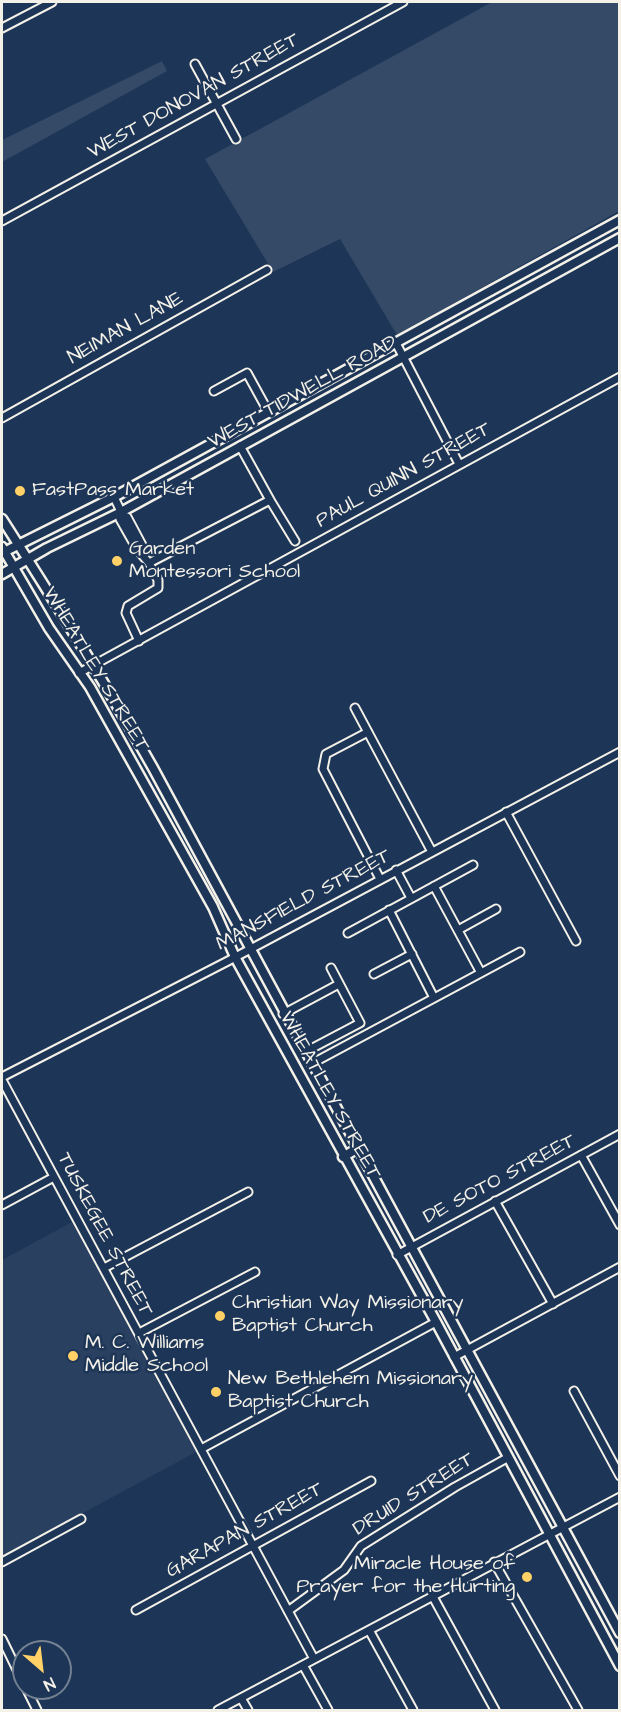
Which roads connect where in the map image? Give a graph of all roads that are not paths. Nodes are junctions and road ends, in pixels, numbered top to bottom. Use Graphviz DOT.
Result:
graph roads {
  1 [pos="52,2"];
  2 [pos="403,2"];
  3 [pos="2,28"];
  4 [pos="195,64"];
  5 [pos="217,103"];
  6 [pos="236,139"];
  7 [pos="620,220"];
  8 [pos="2,221"];
  9 [pos="620,238"];
  10 [pos="267,270"];
  11 [pos="485,294"];
  12 [pos="490,309"];
  13 [pos="396,343"];
  14 [pos="402,357"];
  15 [pos="620,376"];
  16 [pos="214,391"];
  17 [pos="304,394"];
  18 [pos="312,406"];
  19 [pos="269,413"];
  20 [pos="2,418"];
  21 [pos="240,446"];
  22 [pos="459,464"];
  23 [pos="114,497"];
  24 [pos="270,500"];
  25 [pos="122,514"];
  26 [pos="2,519"];
  27 [pos="295,541"];
  28 [pos="19,546"];
  29 [pos="3,551"];
  30 [pos="27,559"];
  31 [pos="149,563"];
  32 [pos="13,567"];
  33 [pos="2,574"];
  34 [pos="139,641"];
  35 [pos="95,665"];
  36 [pos="79,673"];
  37 [pos="355,708"];
  38 [pos="368,732"];
  39 [pos="620,752"];
  40 [pos="148,759"];
  41 [pos="135,767"];
  42 [pos="506,812"];
  43 [pos="432,852"];
  44 [pos="200,854"];
  45 [pos="186,861"];
  46 [pos="473,865"];
  47 [pos="396,870"];
  48 [pos="380,879"];
  49 [pos="434,886"];
  50 [pos="411,898"];
  51 [pos="496,909"];
  52 [pos="389,910"];
  53 [pos="458,930"];
  54 [pos="348,933"];
  55 [pos="576,941"];
  56 [pos="249,950"];
  57 [pos="520,952"];
  58 [pos="412,954"];
  59 [pos="235,957"];
  60 [pos="331,968"];
  61 [pos="481,973"];
  62 [pos="374,974"];
  63 [pos="339,984"];
  64 [pos="434,998"];
  65 [pos="284,1014"];
  66 [pos="305,1052"];
  67 [pos="291,1060"];
  68 [pos="311,1064"];
  69 [pos="2,1078"];
  70 [pos="620,1134"];
  71 [pos="358,1148"];
  72 [pos="581,1155"];
  73 [pos="343,1157"];
  74 [pos="54,1177"];
  75 [pos="248,1192"];
  76 [pos="495,1201"];
  77 [pos="2,1205"];
  78 [pos="620,1225"];
  79 [pos="412,1246"];
  80 [pos="397,1255"];
  81 [pos="620,1267"];
  82 [pos="104,1268"];
  83 [pos="255,1272"];
  84 [pos="553,1304"];
  85 [pos="436,1322"];
  86 [pos="139,1333"];
  87 [pos="468,1350"];
  88 [pos="454,1357"];
  89 [pos="574,1391"];
  90 [pos="512,1431"];
  91 [pos="497,1439"];
  92 [pos="201,1449"];
  93 [pos="507,1458"];
  94 [pos="620,1476"];
  95 [pos="371,1481"];
  96 [pos="620,1497"];
  97 [pos="81,1519"];
  98 [pos="563,1527"];
  99 [pos="548,1534"];
  100 [pos="253,1545"];
  101 [pos="2,1562"];
  102 [pos="494,1562"];
  103 [pos="432,1595"];
  104 [pos="136,1610"];
  105 [pos="288,1611"];
  106 [pos="369,1630"];
  107 [pos="620,1633"];
  108 [pos="2,1639"];
  109 [pos="12,1659"];
  110 [pos="314,1659"];
  111 [pos="303,1665"];
  112 [pos="620,1666"];
  113 [pos="241,1698"];
  114 [pos="219,1710"];
  115 [pos="248,1710"];
  116 [pos="328,1710"];
  117 [pos="413,1710"];
  118 [pos="495,1710"];
  119 [pos="578,1710"];
  1 -- 3 [label="street"];
  2 -- 5 [label="street, WEST DONOVAN STREET"];
  4 -- 5 [label="street"];
  5 -- 6 [label="street"];
  5 -- 8 [label="street, WEST DONOVAN STREET"];
  7 -- 11 [label="main road, WEST TIDWELL ROAD"];
  9 -- 12 [label="main road, WEST TIDWELL ROAD"];
  10 -- 20 [label="street, NEIMAN LANE"];
  11 -- 12 [label="main road"];
  11 -- 13 [label="main road, WEST TIDWELL ROAD"];
  12 -- 14 [label="main road, WEST TIDWELL ROAD"];
  13 -- 14 [label="street"];
  13 -- 17 [label="main road, WEST TIDWELL ROAD"];
  14 -- 18 [label="main road, WEST TIDWELL ROAD"];
  14 -- 22 [label="street"];
  15 -- 22 [label="street, PAUL QUINN STREET"];
  16 -- 19 [label="street"];
  17 -- 18 [label="main road"];
  17 -- 19 [label="main road, WEST TIDWELL ROAD"];
  18 -- 21 [label="main road, WEST TIDWELL ROAD"];
  19 -- 23 [label="main road, WEST TIDWELL ROAD"];
  21 -- 24 [label="street"];
  21 -- 25 [label="main road, WEST TIDWELL ROAD"];
  22 -- 34 [label="street, PAUL QUINN STREET"];
  23 -- 25 [label="street"];
  23 -- 28 [label="main road, WEST TIDWELL ROAD"];
  24 -- 27 [label="street"];
  24 -- 31 [label="street"];
  25 -- 30 [label="main road, WEST TIDWELL ROAD"];
  25 -- 31 [label="street"];
  26 -- 28 [label="main road, WHEATLEY STREET"];
  28 -- 29 [label="main road, WEST TIDWELL ROAD"];
  28 -- 30 [label="main road, WHEATLEY STREET"];
  29 -- 32 [label="main road, WHEATLEY STREET"];
  30 -- 32 [label="main road, WEST TIDWELL ROAD"];
  30 -- 35 [label="main road, WHEATLEY STREET"];
  31 -- 34 [label="street"];
  32 -- 33 [label="main road, WEST TIDWELL ROAD"];
  32 -- 36 [label="main road, WHEATLEY STREET"];
  34 -- 35 [label="street, PAUL QUINN STREET"];
  35 -- 36 [label="street, PAUL QUINN STREET"];
  35 -- 40 [label="main road, WHEATLEY STREET"];
  36 -- 41 [label="main road, WHEATLEY STREET"];
  37 -- 38 [label="street"];
  38 -- 43 [label="street"];
  38 -- 48 [label="street"];
  39 -- 42 [label="street, MANSFIELD STREET"];
  40 -- 41 [label="main road"];
  40 -- 44 [label="main road, WHEATLEY STREET"];
  41 -- 45 [label="main road, WHEATLEY STREET"];
  42 -- 43 [label="street, MANSFIELD STREET"];
  42 -- 55 [label="street"];
  43 -- 47 [label="street, MANSFIELD STREET"];
  44 -- 45 [label="main road"];
  44 -- 56 [label="main road, WHEATLEY STREET"];
  45 -- 59 [label="main road, WHEATLEY STREET"];
  46 -- 49 [label="street"];
  47 -- 48 [label="street, MANSFIELD STREET"];
  47 -- 50 [label="street"];
  48 -- 56 [label="street, MANSFIELD STREET"];
  49 -- 50 [label="street"];
  49 -- 53 [label="street"];
  50 -- 52 [label="street"];
  51 -- 53 [label="street"];
  52 -- 54 [label="street"];
  52 -- 58 [label="street"];
  53 -- 61 [label="street"];
  56 -- 59 [label="street, MANSFIELD STREET"];
  56 -- 65 [label="main road, WHEATLEY STREET"];
  57 -- 61 [label="street"];
  58 -- 62 [label="street"];
  58 -- 64 [label="street"];
  59 -- 67 [label="main road, WHEATLEY STREET"];
  59 -- 69 [label="street, MANSFIELD STREET"];
  60 -- 63 [label="street"];
  61 -- 64 [label="street"];
  63 -- 65 [label="street"];
  63 -- 66 [label="street"];
  64 -- 68 [label="street"];
  65 -- 66 [label="main road, WHEATLEY STREET"];
  66 -- 67 [label="main road"];
  66 -- 68 [label="main road, WHEATLEY STREET"];
  67 -- 73 [label="main road, WHEATLEY STREET"];
  68 -- 71 [label="main road, WHEATLEY STREET"];
  69 -- 74 [label="street, TUSKEGEE STREET"];
  70 -- 72 [label="street, DE SOTO STREET"];
  71 -- 73 [label="main road"];
  71 -- 79 [label="main road, WHEATLEY STREET"];
  72 -- 76 [label="street, DE SOTO STREET"];
  72 -- 78 [label="street"];
  73 -- 80 [label="main road, WHEATLEY STREET"];
  74 -- 77 [label="street"];
  74 -- 82 [label="street, TUSKEGEE STREET"];
  75 -- 82 [label="street"];
  76 -- 79 [label="street, DE SOTO STREET"];
  76 -- 84 [label="street"];
  79 -- 80 [label="street, DE SOTO STREET"];
  79 -- 87 [label="main road, WHEATLEY STREET"];
  80 -- 85 [label="main road, WHEATLEY STREET"];
  81 -- 84 [label="street"];
  82 -- 86 [label="street, TUSKEGEE STREET"];
  83 -- 86 [label="street"];
  84 -- 87 [label="street"];
  85 -- 88 [label="main road, WHEATLEY STREET"];
  85 -- 92 [label="street"];
  86 -- 92 [label="street, TUSKEGEE STREET"];
  87 -- 88 [label="street"];
  87 -- 90 [label="main road, WHEATLEY STREET"];
  88 -- 91 [label="main road, WHEATLEY STREET"];
  89 -- 94 [label="street"];
  90 -- 91 [label="main road"];
  90 -- 98 [label="main road, WHEATLEY STREET"];
  91 -- 93 [label="main road, WHEATLEY STREET"];
  92 -- 100 [label="street, TUSKEGEE STREET"];
  93 -- 99 [label="main road, WHEATLEY STREET"];
  93 -- 105 [label="street, DRUID STREET"];
  95 -- 100 [label="street, GARAPAN STREET"];
  96 -- 98 [label="street"];
  97 -- 101 [label="street"];
  98 -- 99 [label="street"];
  98 -- 107 [label="main road, WHEATLEY STREET"];
  99 -- 102 [label="street"];
  99 -- 112 [label="main road, WHEATLEY STREET"];
  100 -- 104 [label="street, GARAPAN STREET"];
  100 -- 105 [label="street, TUSKEGEE STREET"];
  102 -- 103 [label="street"];
  102 -- 119 [label="street"];
  103 -- 106 [label="street"];
  103 -- 118 [label="street"];
  105 -- 110 [label="street, TUSKEGEE STREET"];
  106 -- 110 [label="street"];
  106 -- 117 [label="street"];
  108 -- 109 [label="street"];
  110 -- 111 [label="street"];
  111 -- 113 [label="street"];
  111 -- 116 [label="street"];
  113 -- 114 [label="street"];
  113 -- 115 [label="street"];
}
